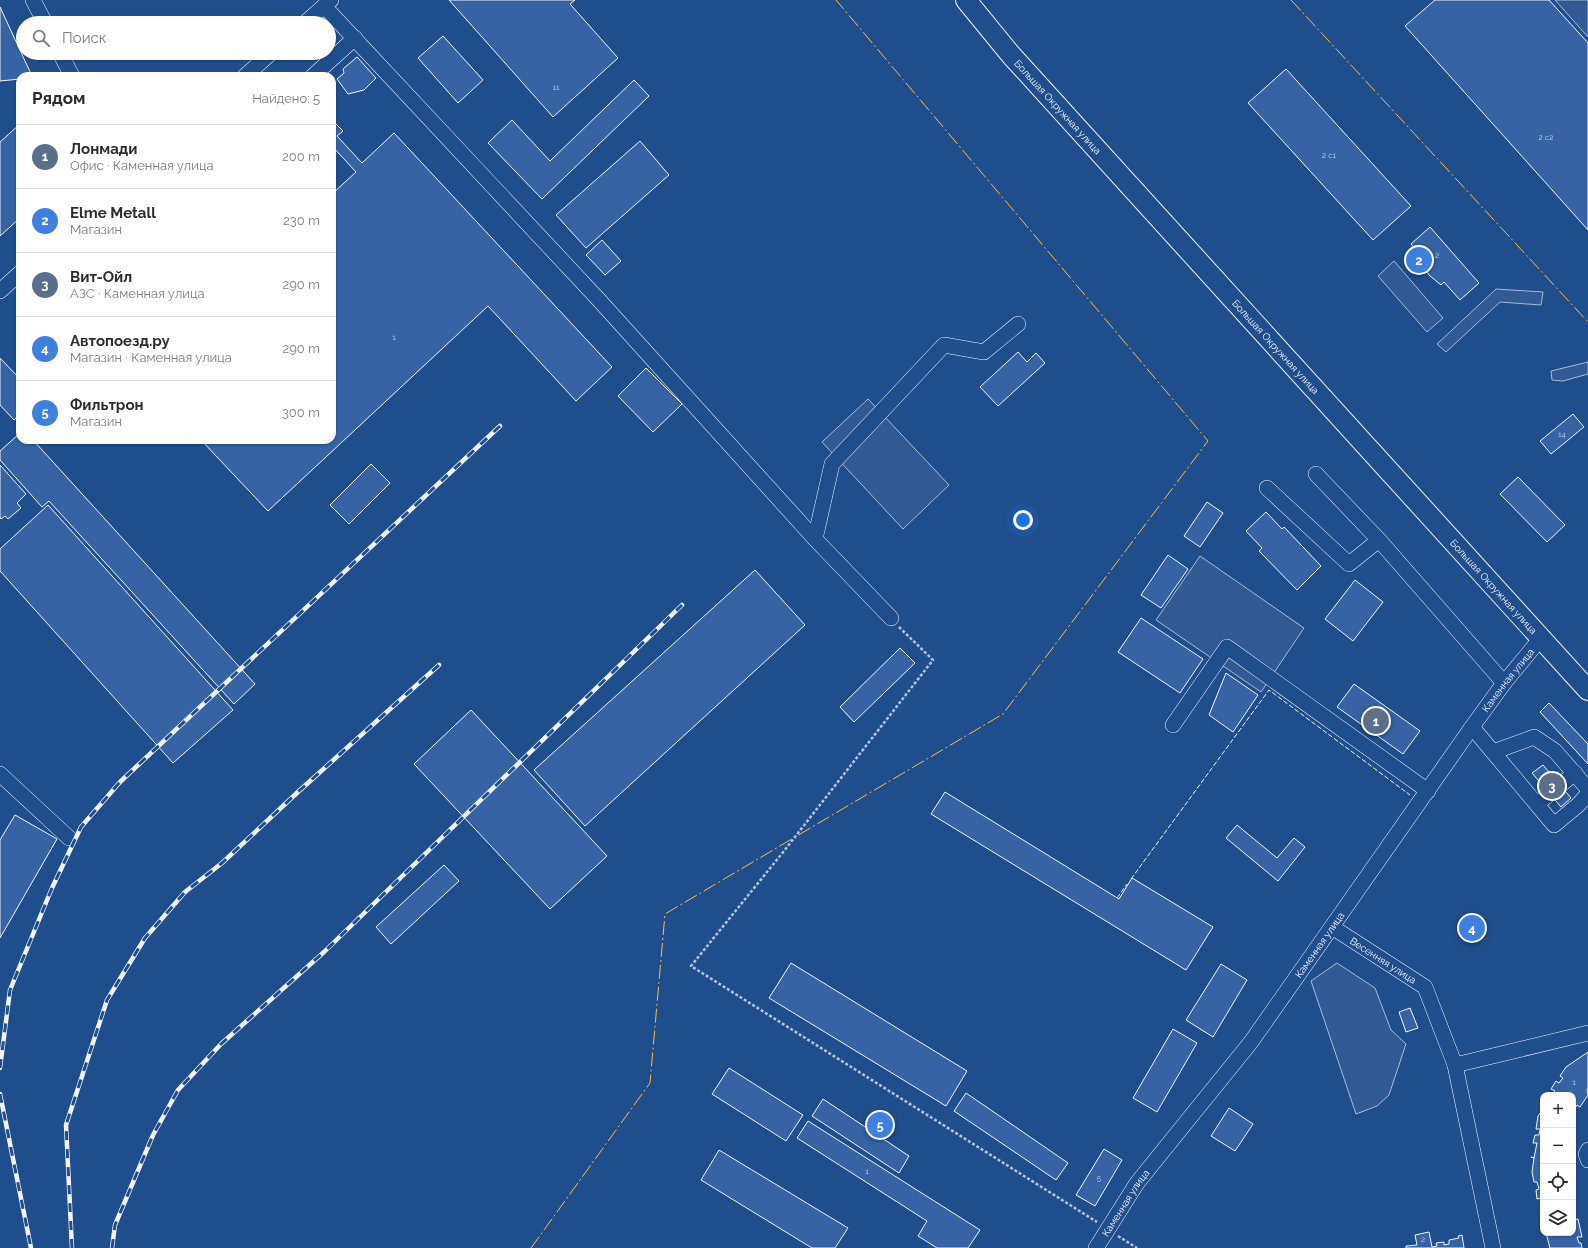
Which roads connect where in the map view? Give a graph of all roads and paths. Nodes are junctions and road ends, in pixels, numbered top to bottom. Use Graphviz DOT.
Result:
graph roads {
  1 [pos="33,0"];
  2 [pos="966,0"];
  3 [pos="328,3"];
  4 [pos="41,16"];
  5 [pos="313,16"];
  6 [pos="355,38"];
  7 [pos="336,55"];
  8 [pos="64,60"];
  9 [pos="263,60"];
  10 [pos="331,60"];
  11 [pos="70,72"];
  12 [pos="250,72"];
  13 [pos="317,72"];
  14 [pos="16,277"];
  15 [pos="0,291"];
  16 [pos="1018,324"];
  17 [pos="1316,474"];
  18 [pos="1267,488"];
  19 [pos="815,539"];
  20 [pos="1379,540"];
  21 [pos="890,618"];
  22 [pos="1541,638"];
  23 [pos="1504,683"];
  24 [pos="1588,690"];
  25 [pos="1173,725"];
  26 [pos="1472,727"];
  27 [pos="1493,752"];
  28 [pos="1575,773"];
  29 [pos="0,774"];
  30 [pos="1588,789"];
  31 [pos="1428,791"];
  32 [pos="1588,794"];
  33 [pos="1537,804"];
  34 [pos="69,838"];
  35 [pos="1332,927"];
  36 [pos="1588,1033"];
  37 [pos="1454,1065"];
  38 [pos="1588,1150"];
  39 [pos="1588,1160"];
  40 [pos="1109,1229"];
  41 [pos="1096,1248"];
  42 [pos="1137,1248"];
  43 [pos="1493,1248"];
  1 -- 4 [label="street"];
  2 -- 22 [label="main road, Большая Окружная улица"];
  3 -- 5 [label="street"];
  3 -- 6 [label="street"];
  6 -- 7 [label="street"];
  6 -- 19 [label="street"];
  8 -- 11 [label="street"];
  9 -- 12 [label="street"];
  10 -- 13 [label="street"];
  14 -- 15 [label="street"];
  16 -- 19 [label="street"];
  17 -- 20 [label="street"];
  18 -- 20 [label="street"];
  19 -- 21 [label="street"];
  20 -- 23 [label="street"];
  21 -- 40 [label="path"];
  22 -- 23 [label="street, Каменная улица"];
  22 -- 24 [label="main road, Большая Окружная улица"];
  23 -- 26 [label="street, Каменная улица"];
  25 -- 31 [label="street"];
  26 -- 27 [label="street"];
  26 -- 31 [label="street, Каменная улица"];
  27 -- 28 [label="street"];
  27 -- 33 [label="street"];
  28 -- 30 [label="street"];
  28 -- 33 [label="street"];
  29 -- 34 [label="street"];
  31 -- 35 [label="street, Каменная улица"];
  32 -- 33 [label="street"];
  35 -- 37 [label="street, Весенняя улица"];
  35 -- 40 [label="street, Каменная улица"];
  36 -- 37 [label="street"];
  37 -- 43 [label="street, Весенняя улица"];
  38 -- 39 [label="street"];
  40 -- 41 [label="street, Каменная улица"];
  40 -- 42 [label="path"];
}
